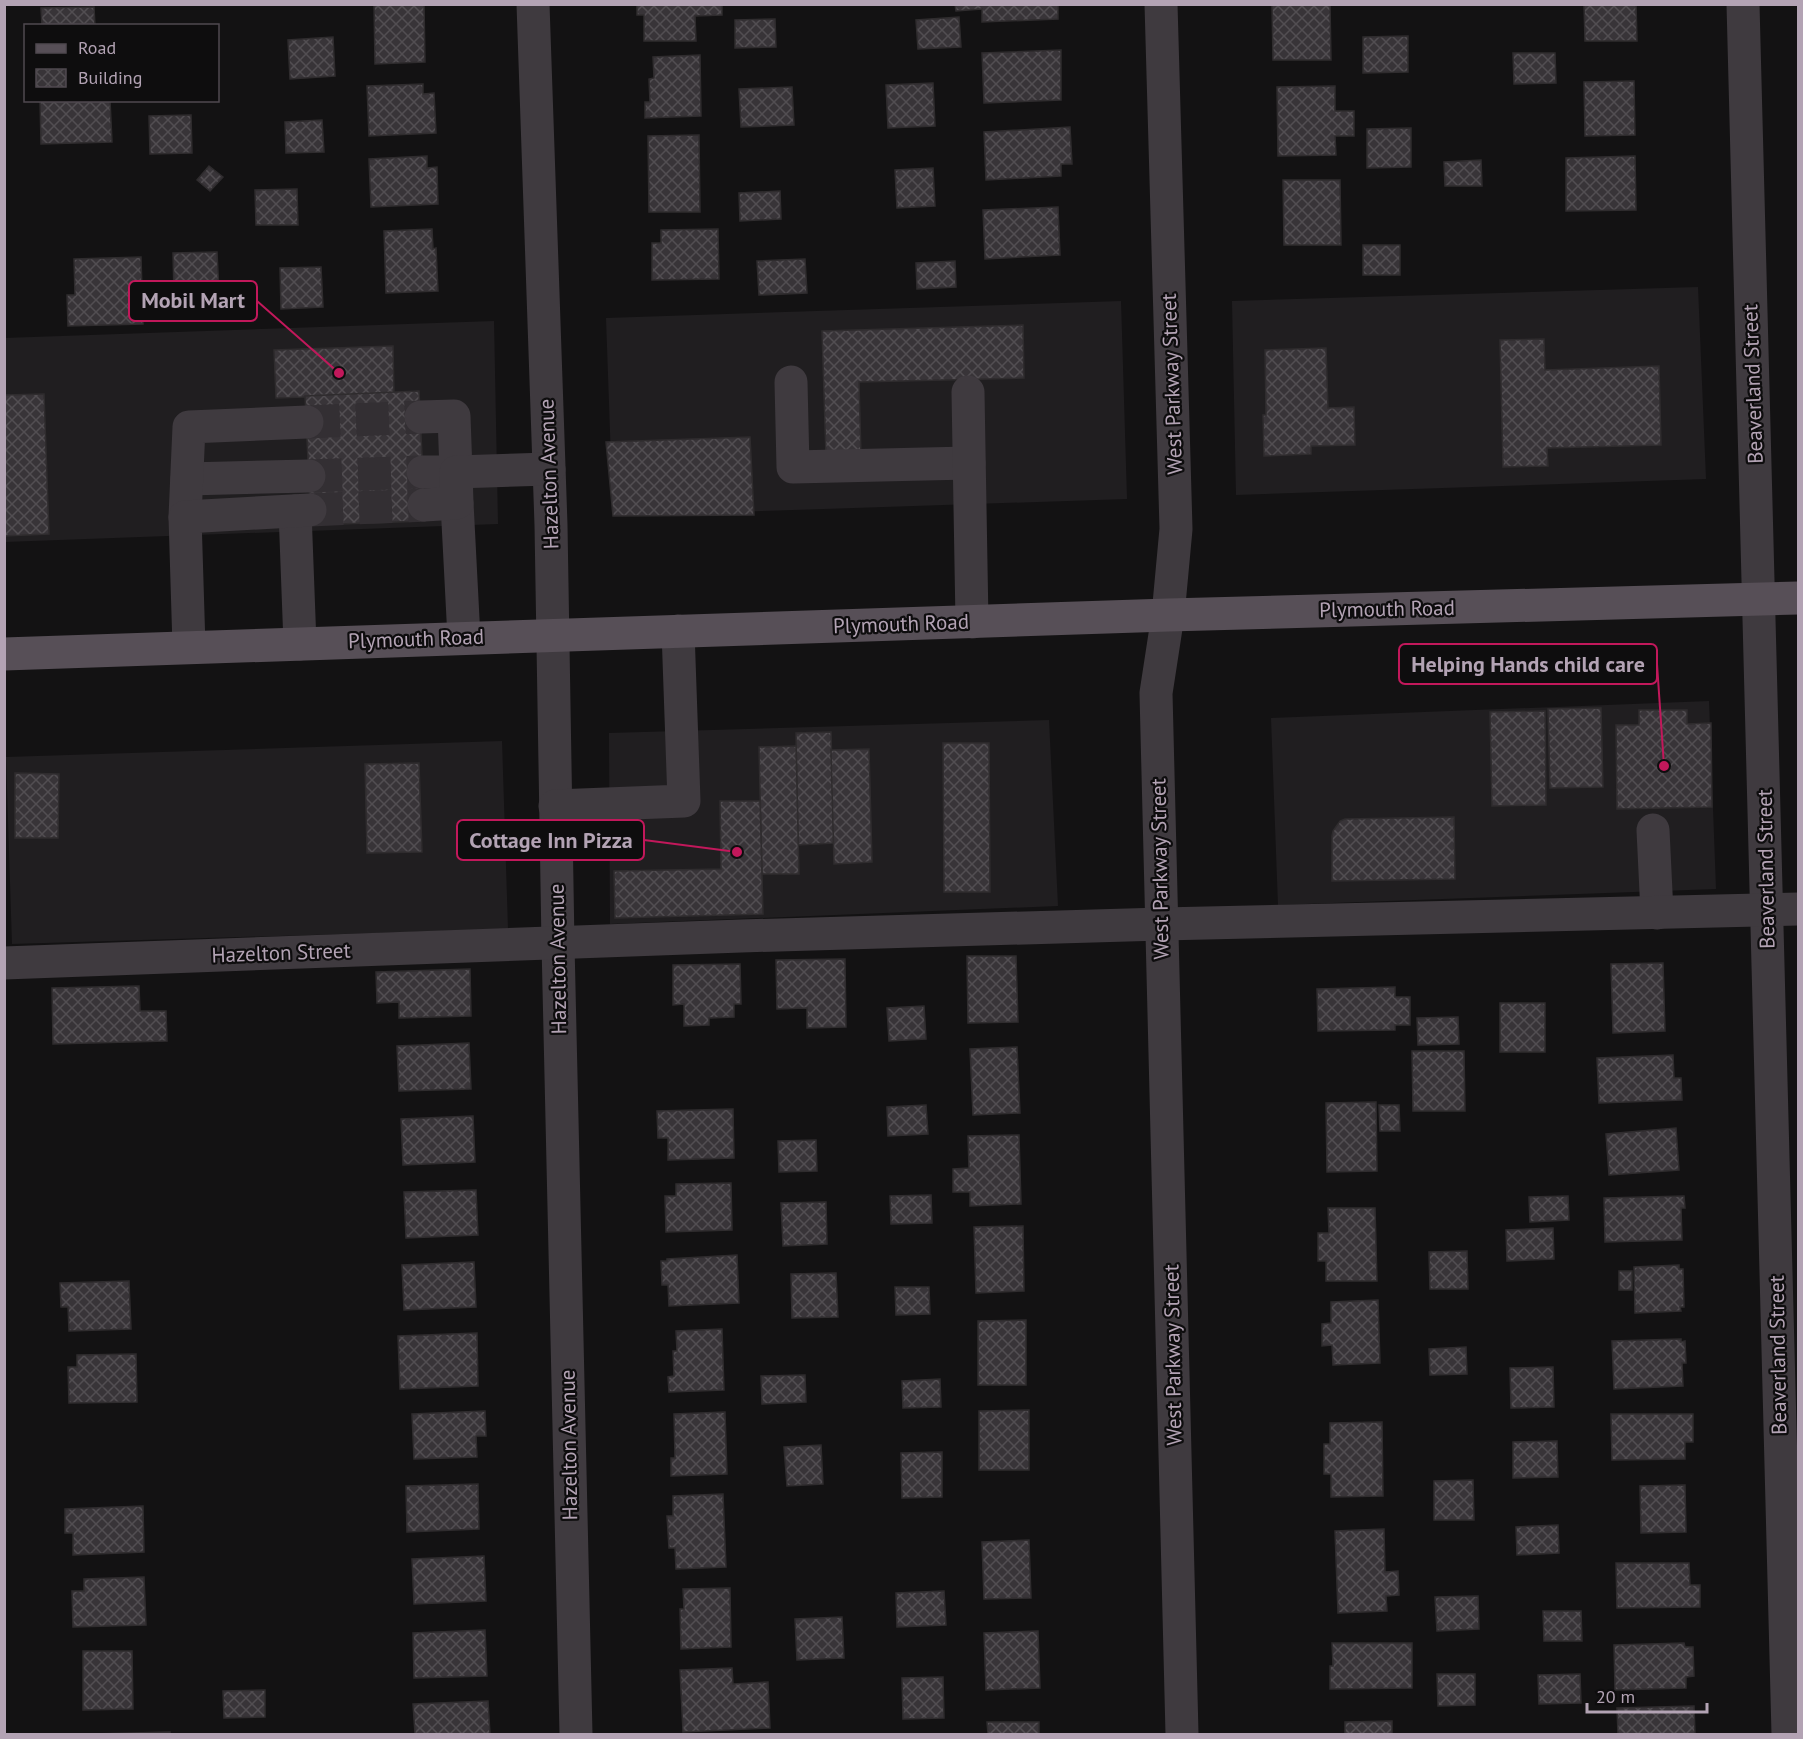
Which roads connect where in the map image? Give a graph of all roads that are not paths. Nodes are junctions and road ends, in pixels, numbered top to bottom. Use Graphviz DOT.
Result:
graph roads {
  1 [pos="533,4"];
  2 [pos="1161,4"];
  3 [pos="1743,4"];
  4 [pos="791,382"];
  5 [pos="968,392"];
  6 [pos="421,417"];
  7 [pos="307,422"];
  8 [pos="969,462"];
  9 [pos="549,469"];
  10 [pos="423,472"];
  11 [pos="309,476"];
  12 [pos="187,479"];
  13 [pos="457,488"];
  14 [pos="424,505"];
  15 [pos="185,517"];
  16 [pos="1798,598"];
  17 [pos="1759,599"];
  18 [pos="1168,615"];
  19 [pos="972,622"];
  20 [pos="678,631"];
  21 [pos="552,635"];
  22 [pos="464,638"];
  23 [pos="300,644"];
  24 [pos="189,647"];
  25 [pos="4,654"];
  26 [pos="555,806"];
  27 [pos="1653,830"];
  28 [pos="1783,910"];
  29 [pos="1657,913"];
  30 [pos="1162,924"];
  31 [pos="558,944"];
  32 [pos="4,963"];
  33 [pos="576,1734"];
  34 [pos="1182,1734"];
  35 [pos="1788,1734"];
  1 -- 9 [label="street, Hazelton Avenue"];
  2 -- 18 [label="street, West Parkway Street"];
  3 -- 17 [label="street, Beaverland Street"];
  4 -- 8 [label="street"];
  5 -- 8 [label="street"];
  6 -- 13 [label="street"];
  7 -- 12 [label="street"];
  8 -- 19 [label="street"];
  9 -- 13 [label="street"];
  9 -- 21 [label="street, Hazelton Avenue"];
  10 -- 13 [label="street"];
  11 -- 12 [label="street"];
  12 -- 15 [label="street"];
  13 -- 14 [label="street"];
  13 -- 22 [label="street"];
  15 -- 23 [label="street"];
  15 -- 24 [label="street"];
  16 -- 17 [label="main road, Plymouth Road"];
  17 -- 18 [label="main road, Plymouth Road"];
  17 -- 28 [label="street, Beaverland Street"];
  18 -- 19 [label="main road, Plymouth Road"];
  18 -- 30 [label="street, West Parkway Street"];
  19 -- 20 [label="main road, Plymouth Road"];
  20 -- 21 [label="main road, Plymouth Road"];
  20 -- 26 [label="street"];
  21 -- 22 [label="main road, Plymouth Road"];
  21 -- 26 [label="street, Hazelton Avenue"];
  22 -- 23 [label="main road, Plymouth Road"];
  23 -- 24 [label="main road, Plymouth Road"];
  24 -- 25 [label="main road, Plymouth Road"];
  26 -- 31 [label="street, Hazelton Avenue"];
  27 -- 29 [label="street"];
  28 -- 29 [label="street, Hazelton Street"];
  28 -- 35 [label="street, Beaverland Street"];
  29 -- 30 [label="street, Hazelton Street"];
  30 -- 31 [label="street, Hazelton Street"];
  30 -- 34 [label="street, West Parkway Street"];
  31 -- 32 [label="street, Hazelton Street"];
  31 -- 33 [label="street, Hazelton Avenue"];
}
